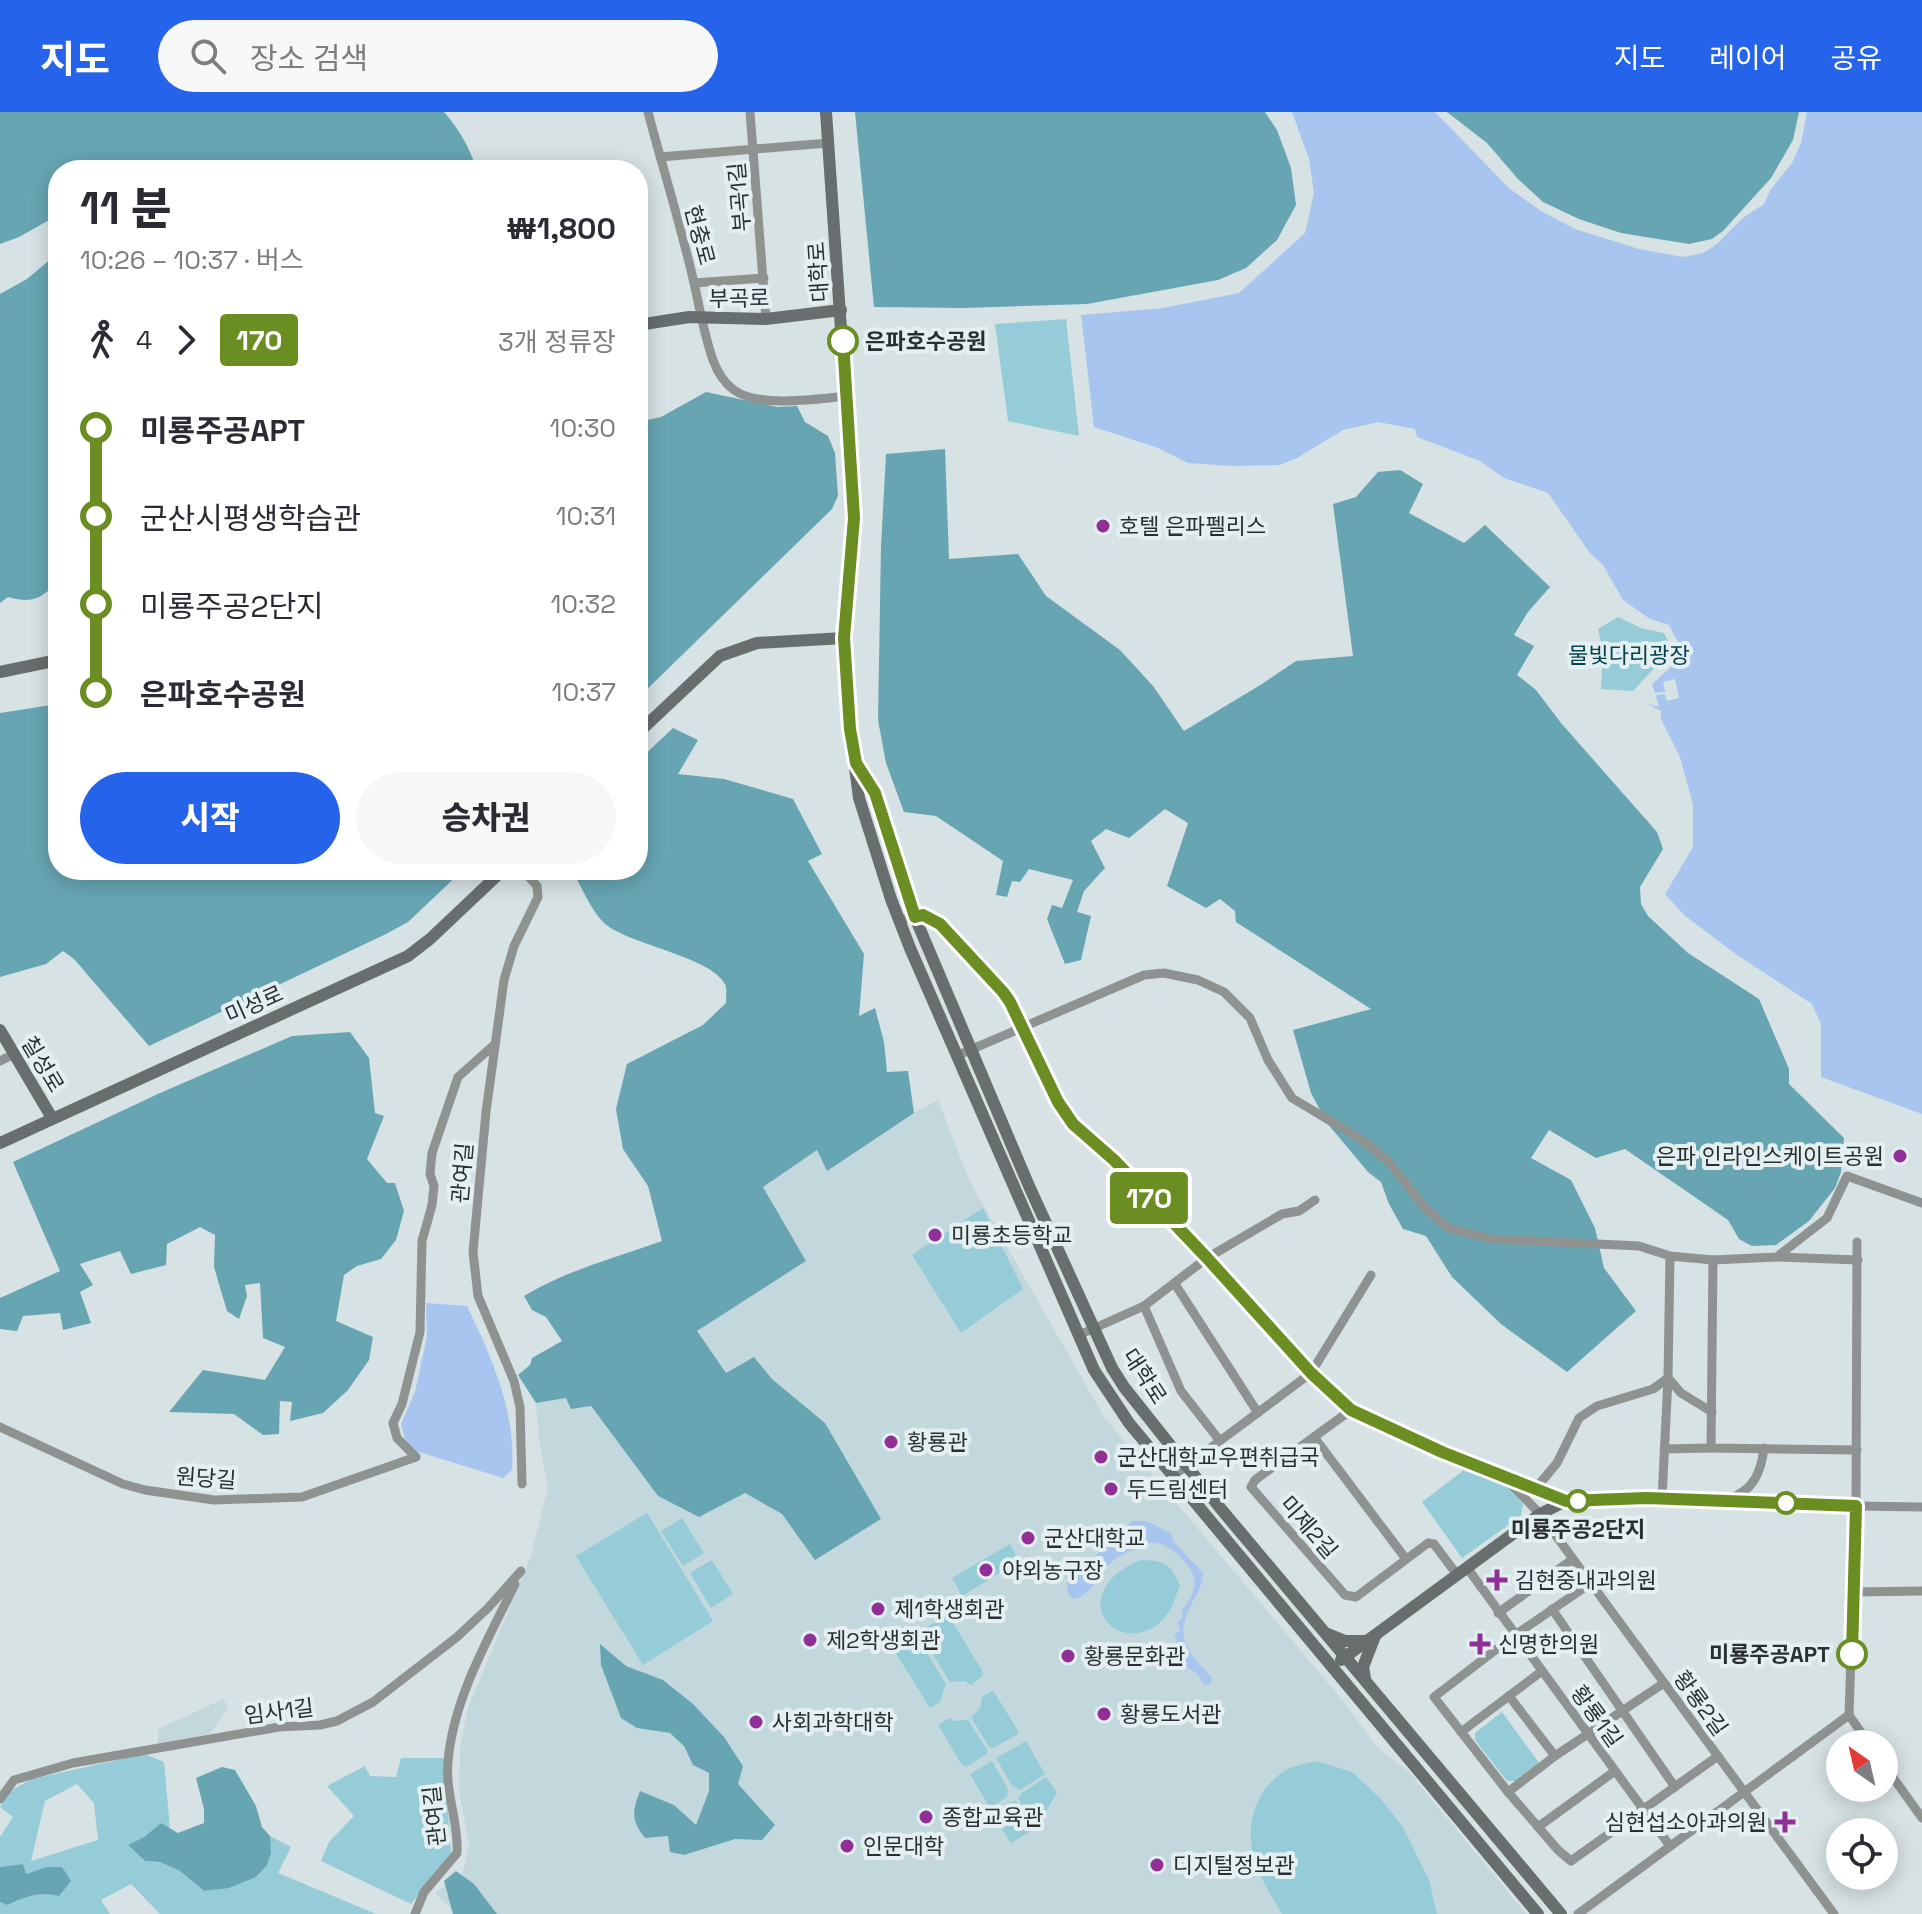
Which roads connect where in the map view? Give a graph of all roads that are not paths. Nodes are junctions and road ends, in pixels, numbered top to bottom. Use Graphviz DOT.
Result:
graph roads {
  1 [pos="648,112"];
  2 [pos="750,112"];
  3 [pos="826,112"];
  4 [pos="828,143"];
  5 [pos="753,149"];
  6 [pos="660,157"];
  7 [pos="764,278"];
  8 [pos="694,283"];
  9 [pos="841,310"];
  10 [pos="701,319"];
  11 [pos="766,319"];
  12 [pos="648,323"];
  13 [pos="847,396"];
  14 [pos="844,638"];
  15 [pos="48,662"];
  16 [pos="0,672"];
  17 [pos="648,724"];
  18 [pos="856,763"];
  19 [pos="492,880"];
  20 [pos="532,880"];
  21 [pos="915,917"];
  22 [pos="900,920"];
  23 [pos="1022,1027"];
  24 [pos="0,1030"];
  25 [pos="495,1044"];
  26 [pos="972,1049"];
  27 [pos="14,1054"];
  28 [pos="956,1056"];
  29 [pos="0,1061"];
  30 [pos="52,1118"];
  31 [pos="0,1143"];
  32 [pos="1315,1200"];
  33 [pos="1922,1203"];
  34 [pos="1857,1242"];
  35 [pos="1670,1256"];
  36 [pos="1777,1257"];
  37 [pos="1207,1258"];
  38 [pos="1713,1260"];
  39 [pos="1858,1260"];
  40 [pos="1371,1275"];
  41 [pos="1175,1284"];
  42 [pos="1144,1306"];
  43 [pos="1094,1328"];
  44 [pos="1079,1335"];
  45 [pos="1311,1373"];
  46 [pos="1668,1378"];
  47 [pos="1351,1410"];
  48 [pos="1712,1412"];
  49 [pos="1258,1413"];
  50 [pos="0,1427"];
  51 [pos="1314,1437"];
  52 [pos="1220,1441"];
  53 [pos="1711,1448"];
  54 [pos="1764,1448"];
  55 [pos="1664,1449"];
  56 [pos="1857,1450"];
  57 [pos="1186,1466"];
  58 [pos="1174,1475"];
  59 [pos="1507,1480"];
  60 [pos="522,1484"];
  61 [pos="1536,1488"];
  62 [pos="1662,1499"];
  63 [pos="1724,1500"];
  64 [pos="1566,1501"];
  65 [pos="1856,1506"];
  66 [pos="1922,1507"];
  67 [pos="1540,1514"];
  68 [pos="1406,1559"];
  69 [pos="1573,1559"];
  70 [pos="521,1571"];
  71 [pos="1463,1572"];
  72 [pos="1591,1583"];
  73 [pos="1922,1591"];
  74 [pos="1854,1592"];
  75 [pos="1552,1609"];
  76 [pos="1498,1613"];
  77 [pos="1324,1632"];
  78 [pos="1515,1635"];
  79 [pos="1371,1639"];
  80 [pos="1346,1657"];
  81 [pos="1332,1667"];
  82 [pos="1542,1671"];
  83 [pos="1365,1681"];
  84 [pos="1664,1683"];
  85 [pos="1509,1696"];
  86 [pos="1621,1710"];
  87 [pos="1849,1715"];
  88 [pos="1859,1730"];
  89 [pos="1461,1732"];
  90 [pos="1588,1734"];
  91 [pos="1555,1756"];
  92 [pos="1718,1756"];
  93 [pos="1615,1771"];
  94 [pos="1898,1785"];
  95 [pos="1675,1787"];
  96 [pos="1744,1791"];
  97 [pos="1508,1792"];
  98 [pos="0,1799"];
  99 [pos="1643,1808"];
  100 [pos="1922,1818"];
  101 [pos="1538,1827"];
  102 [pos="1670,1846"];
  103 [pos="415,1914"];
  104 [pos="1538,1914"];
  105 [pos="1561,1914"];
  106 [pos="1578,1914"];
  107 [pos="1834,1914"];
  1 -- 6 [label="street, 현충로"];
  2 -- 5 [label="street, 부곡1길"];
  3 -- 4 [label="street, 대학로"];
  4 -- 5 [label="street"];
  4 -- 9 [label="street, 대학로"];
  5 -- 6 [label="street"];
  5 -- 7 [label="street, 부곡1길"];
  6 -- 8 [label="street, 현충로"];
  7 -- 8 [label="street"];
  7 -- 11 [label="street, 부곡1길"];
  8 -- 10 [label="street, 현충로"];
  9 -- 11 [label="street, 부곡로"];
  9 -- 13 [label="street, 대학로"];
  10 -- 11 [label="street, 부곡로"];
  10 -- 12 [label="street, 부곡로"];
  10 -- 13 [label="street, 현충로"];
  13 -- 14 [label="street, 대학로"];
  14 -- 17 [label="street"];
  14 -- 18 [label="street, 대학로"];
  15 -- 16 [label="street"];
  18 -- 21 [label="street, 대학로"];
  18 -- 22 [label="street, 대학로"];
  19 -- 30 [label="street, 미성로"];
  20 -- 25 [label="street, 관여길"];
  21 -- 22 [label="street"];
  21 -- 23 [label="street"];
  21 -- 26 [label="street, 대학로"];
  22 -- 28 [label="street, 대학로"];
  23 -- 26 [label="street"];
  23 -- 35 [label="street"];
  23 -- 37 [label="street"];
  24 -- 27 [label="street, 칠성로"];
  25 -- 50 [label="street, 원당길"];
  25 -- 60 [label="street, 관여길"];
  26 -- 28 [label="street"];
  26 -- 43 [label="street, 대학로"];
  27 -- 29 [label="street"];
  27 -- 30 [label="street, 칠성로"];
  28 -- 44 [label="street, 대학로"];
  30 -- 31 [label="street, 미성로"];
  32 -- 37 [label="street"];
  33 -- 36 [label="street"];
  34 -- 39 [label="street"];
  35 -- 38 [label="street"];
  35 -- 46 [label="street"];
  36 -- 38 [label="street"];
  36 -- 39 [label="street"];
  37 -- 41 [label="street"];
  37 -- 45 [label="street"];
  38 -- 48 [label="street"];
  39 -- 56 [label="street"];
  40 -- 45 [label="street"];
  41 -- 42 [label="street"];
  41 -- 49 [label="street"];
  42 -- 43 [label="street"];
  42 -- 52 [label="street"];
  43 -- 44 [label="street"];
  43 -- 57 [label="street, 대학로"];
  44 -- 58 [label="street, 대학로"];
  45 -- 47 [label="street"];
  45 -- 49 [label="street"];
  46 -- 48 [label="street"];
  46 -- 55 [label="street"];
  46 -- 61 [label="street"];
  47 -- 51 [label="street, 미제2길"];
  47 -- 59 [label="street"];
  48 -- 53 [label="street"];
  49 -- 52 [label="street"];
  51 -- 68 [label="street"];
  51 -- 68 [label="street, 미제2길"];
  52 -- 57 [label="street"];
  53 -- 54 [label="street"];
  53 -- 55 [label="street"];
  54 -- 56 [label="street"];
  54 -- 63 [label="street"];
  55 -- 62 [label="street"];
  56 -- 65 [label="street"];
  57 -- 58 [label="street"];
  57 -- 77 [label="street, 대학로"];
  58 -- 81 [label="street, 대학로"];
  59 -- 61 [label="street"];
  59 -- 67 [label="street, 황룡2길"];
  61 -- 64 [label="street"];
  62 -- 63 [label="street"];
  62 -- 64 [label="street"];
  63 -- 65 [label="street"];
  64 -- 67 [label="street"];
  65 -- 66 [label="street"];
  65 -- 74 [label="street"];
  67 -- 69 [label="street, 황룡2길"];
  67 -- 71 [label="street"];
  68 -- 71 [label="street, 미제2길"];
  69 -- 72 [label="street, 황룡2길"];
  69 -- 76 [label="street"];
  70 -- 98 [label="street, 임사1길"];
  70 -- 103 [label="street, 관여길"];
  71 -- 76 [label="street, 황룡1길"];
  71 -- 79 [label="street"];
  72 -- 75 [label="street"];
  72 -- 84 [label="street, 황룡2길"];
  73 -- 74 [label="street"];
  74 -- 87 [label="street"];
  75 -- 78 [label="street"];
  75 -- 86 [label="street"];
  76 -- 78 [label="street, 황룡1길"];
  77 -- 79 [label="street"];
  77 -- 80 [label="street, 대학로"];
  78 -- 82 [label="street, 황룡1길"];
  78 -- 89 [label="street"];
  79 -- 80 [label="street"];
  79 -- 83 [label="street"];
  80 -- 81 [label="street"];
  80 -- 83 [label="street, 대학로"];
  81 -- 104 [label="street, 대학로"];
  82 -- 85 [label="street"];
  82 -- 90 [label="street, 황룡1길"];
  83 -- 105 [label="street, 대학로"];
  84 -- 86 [label="street"];
  84 -- 92 [label="street, 황룡2길"];
  85 -- 89 [label="street"];
  85 -- 91 [label="street"];
  86 -- 90 [label="street"];
  86 -- 95 [label="street"];
  87 -- 88 [label="street"];
  87 -- 96 [label="street"];
  89 -- 97 [label="street"];
  90 -- 91 [label="street"];
  90 -- 93 [label="street, 황룡1길"];
  91 -- 97 [label="street"];
  92 -- 95 [label="street"];
  92 -- 96 [label="street, 황룡2길"];
  93 -- 99 [label="street, 황룡1길"];
  93 -- 101 [label="street"];
  94 -- 100 [label="street"];
  95 -- 99 [label="street"];
  96 -- 102 [label="street"];
  96 -- 107 [label="street, 황룡2길"];
  97 -- 101 [label="street"];
  99 -- 101 [label="street"];
  99 -- 102 [label="street, 황룡1길"];
  102 -- 106 [label="street"];
}
